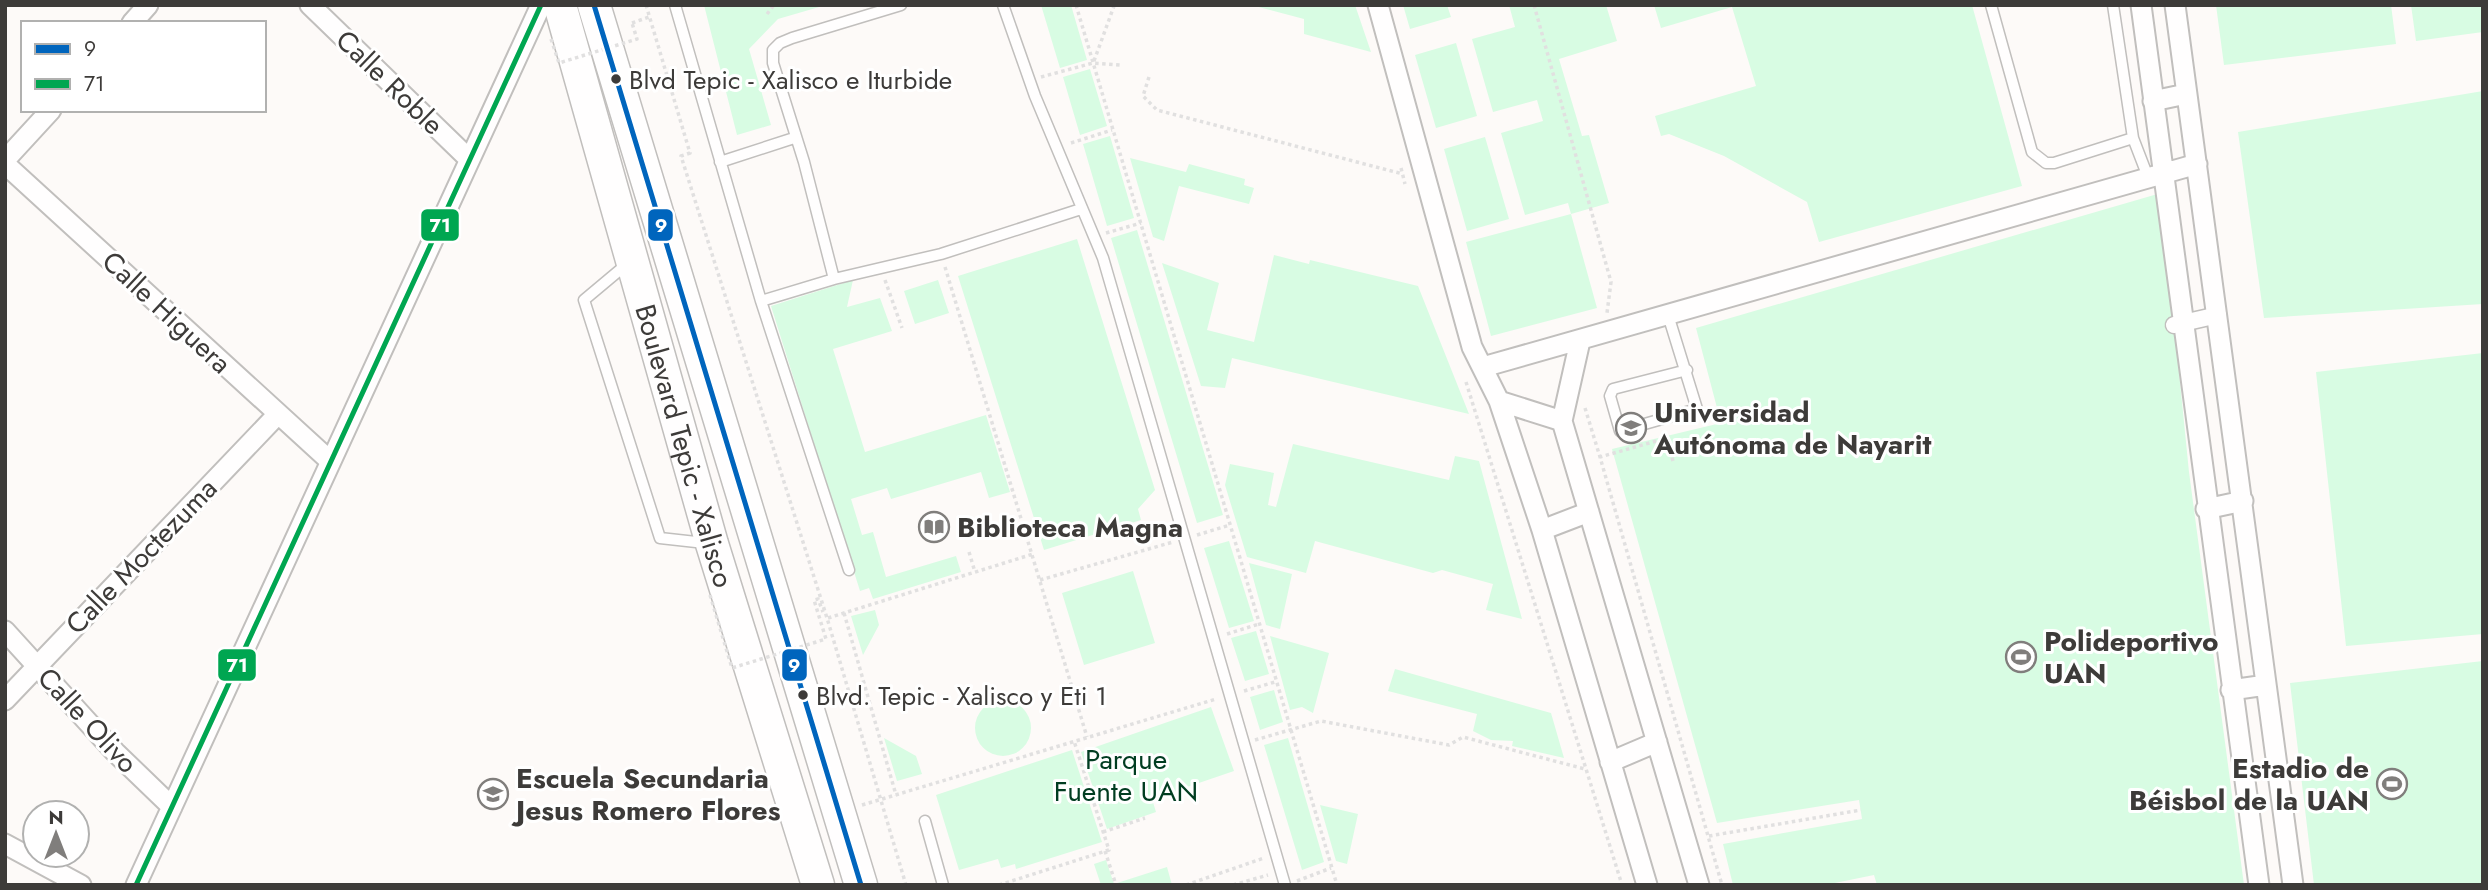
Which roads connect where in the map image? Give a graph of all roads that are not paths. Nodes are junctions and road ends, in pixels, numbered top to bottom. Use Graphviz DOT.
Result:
graph roads {
  1 [pos="148,5"];
  2 [pos="310,5"];
  3 [pos="541,5"];
  4 [pos="561,5"];
  5 [pos="594,5"];
  6 [pos="675,5"];
  7 [pos="901,5"];
  8 [pos="1003,5"];
  9 [pos="1378,5"];
  10 [pos="1991,5"];
  11 [pos="2113,5"];
  12 [pos="2141,5"];
  13 [pos="2175,5"];
  14 [pos="891,7"];
  15 [pos="134,21"];
  16 [pos="2186,94"];
  17 [pos="2152,101"];
  18 [pos="49,112"];
  19 [pos="794,138"];
  20 [pos="2133,138"];
  21 [pos="469,159"];
  22 [pos="5,162"];
  23 [pos="720,162"];
  24 [pos="2197,164"];
  25 [pos="2157,175"];
  26 [pos="1081,209"];
  27 [pos="633,259"];
  28 [pos="834,279"];
  29 [pos="761,302"];
  30 [pos="1668,315"];
  31 [pos="2218,315"];
  32 [pos="2180,323"];
  33 [pos="1580,341"];
  34 [pos="1483,367"];
  35 [pos="1686,370"];
  36 [pos="1499,401"];
  37 [pos="278,414"];
  38 [pos="1562,421"];
  39 [pos="330,460"];
  40 [pos="2243,501"];
  41 [pos="2206,509"];
  42 [pos="1589,512"];
  43 [pos="1542,530"];
  44 [pos="712,544"];
  45 [pos="849,570"];
  46 [pos="5,631"];
  47 [pos="37,665"];
  48 [pos="2266,685"];
  49 [pos="2231,690"];
  50 [pos="5,700"];
  51 [pos="768,715"];
  52 [pos="1657,742"];
  53 [pos="1610,762"];
  54 [pos="172,807"];
  55 [pos="925,821"];
  56 [pos="5,844"];
  57 [pos="81,885"];
  58 [pos="136,885"];
  59 [pos="809,885"];
  60 [pos="818,885"];
  61 [pos="862,885"];
  62 [pos="943,885"];
  63 [pos="1287,885"];
  64 [pos="1647,885"];
  65 [pos="1699,885"];
  66 [pos="2259,885"];
  67 [pos="2293,885"];
  1 -- 15 [label="street"];
  2 -- 21 [label="street, Calle Roble"];
  3 -- 21 [label="street"];
  4 -- 27 [label="main road, Boulevard Tepic - Xalisco"];
  5 -- 61 [label="main road, Boulevard Tepic - Xalisco"];
  6 -- 23 [label="lane"];
  7 -- 14 [label="lane"];
  8 -- 26 [label="lane"];
  9 -- 34 [label="street"];
  10 -- 20 [label="lane"];
  11 -- 20 [label="lane"];
  12 -- 17 [label="street"];
  13 -- 16 [label="street"];
  14 -- 19 [label="lane"];
  16 -- 17 [label="street"];
  16 -- 24 [label="street"];
  17 -- 25 [label="street"];
  18 -- 22 [label="street"];
  19 -- 23 [label="lane"];
  19 -- 28 [label="lane"];
  20 -- 25 [label="lane"];
  21 -- 39 [label="street"];
  22 -- 37 [label="street, Calle Higuera"];
  23 -- 29 [label="lane"];
  24 -- 25 [label="street"];
  24 -- 31 [label="street"];
  25 -- 30 [label="street"];
  25 -- 32 [label="street"];
  26 -- 28 [label="lane"];
  26 -- 63 [label="lane"];
  27 -- 44 [label="main road, Boulevard Tepic - Xalisco"];
  27 -- 44 [label="lane"];
  28 -- 29 [label="lane"];
  29 -- 45 [label="lane"];
  30 -- 33 [label="street"];
  30 -- 35 [label="lane"];
  31 -- 32 [label="street"];
  31 -- 40 [label="street"];
  32 -- 41 [label="street"];
  33 -- 34 [label="street"];
  33 -- 38 [label="street"];
  34 -- 36 [label="street"];
  35 -- 35 [label="lane"];
  36 -- 38 [label="street"];
  36 -- 43 [label="street"];
  37 -- 39 [label="street, Calle Higuera"];
  37 -- 47 [label="street, Calle Moctezuma"];
  38 -- 42 [label="street"];
  39 -- 54 [label="street"];
  40 -- 41 [label="street"];
  40 -- 48 [label="street"];
  41 -- 49 [label="street"];
  42 -- 43 [label="street"];
  42 -- 52 [label="street"];
  43 -- 53 [label="street"];
  44 -- 51 [label="main road, Boulevard Tepic - Xalisco"];
  46 -- 47 [label="street, Calle Olivo"];
  47 -- 50 [label="street, Calle Moctezuma"];
  47 -- 54 [label="street, Calle Olivo"];
  48 -- 49 [label="street"];
  48 -- 67 [label="street"];
  49 -- 66 [label="street"];
  51 -- 59 [label="lane"];
  51 -- 60 [label="main road, Boulevard Tepic - Xalisco"];
  52 -- 53 [label="street"];
  52 -- 65 [label="street"];
  53 -- 64 [label="street"];
  54 -- 58 [label="street"];
  55 -- 62 [label="lane"];
  56 -- 57 [label="street"];
}
